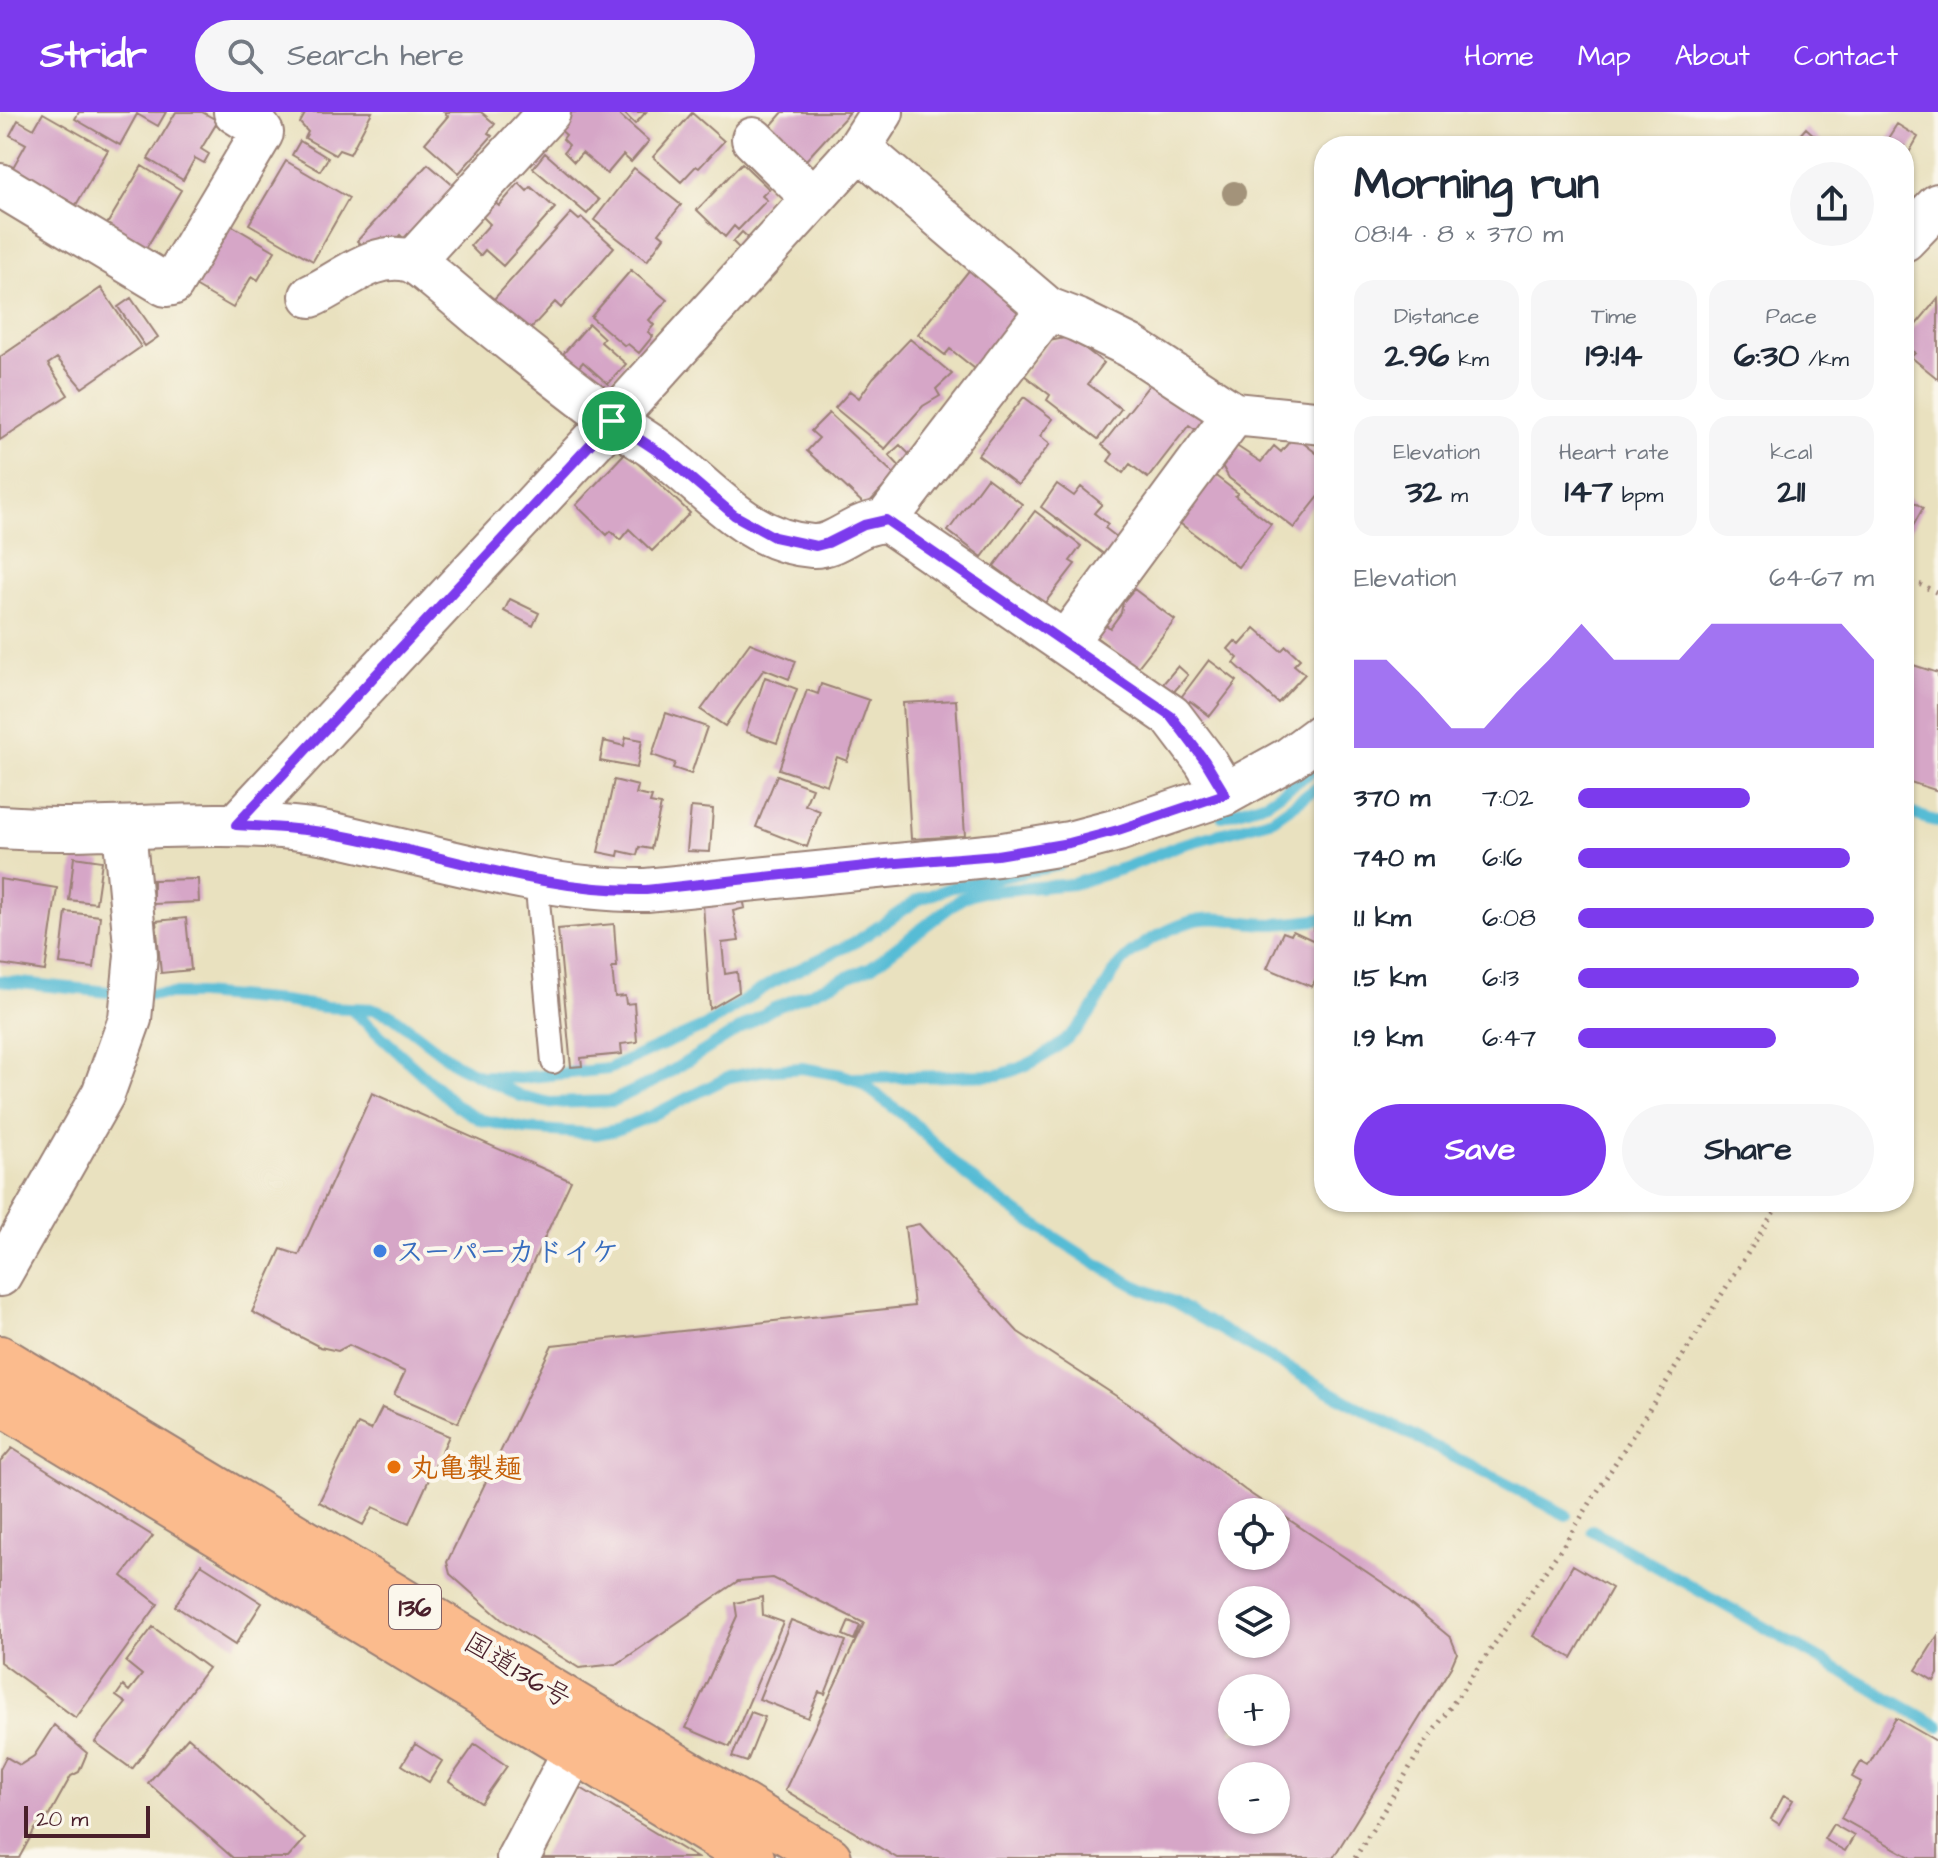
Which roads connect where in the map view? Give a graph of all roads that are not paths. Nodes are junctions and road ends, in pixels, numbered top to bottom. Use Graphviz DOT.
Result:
graph roads {
  1 [pos="235,112"];
  2 [pos="549,112"];
  3 [pos="882,112"];
  4 [pos="753,139"];
  5 [pos="859,148"];
  6 [pos="0,185"];
  7 [pos="813,198"];
  8 [pos="1938,205"];
  9 [pos="1914,230"];
  10 [pos="413,261"];
  11 [pos="311,296"];
  12 [pos="1048,309"];
  13 [pos="1234,414"];
  14 [pos="612,421"];
  15 [pos="1314,422"];
  16 [pos="886,520"];
  17 [pos="1065,643"];
  18 [pos="1314,740"];
  19 [pos="1225,794"];
  20 [pos="236,825"];
  21 [pos="0,827"];
  22 [pos="124,829"];
  23 [pos="536,879"];
  24 [pos="553,1062"];
  25 [pos="0,1275"];
  26 [pos="0,1358"];
  27 [pos="0,1402"];
  28 [pos="583,1732"];
  29 [pos="518,1858"];
  30 [pos="752,1858"];
  31 [pos="829,1858"];
  1 -- 6 [label="street"];
  2 -- 10 [label="street"];
  3 -- 5 [label="street"];
  4 -- 7 [label="street"];
  5 -- 7 [label="street"];
  5 -- 12 [label="street"];
  7 -- 14 [label="street"];
  8 -- 9 [label="street"];
  10 -- 11 [label="street"];
  10 -- 14 [label="street"];
  12 -- 13 [label="street"];
  12 -- 16 [label="street"];
  13 -- 15 [label="street"];
  13 -- 17 [label="street"];
  14 -- 16 [label="street"];
  14 -- 20 [label="street"];
  16 -- 17 [label="street"];
  17 -- 19 [label="street"];
  18 -- 19 [label="street"];
  19 -- 23 [label="street"];
  20 -- 22 [label="street"];
  20 -- 23 [label="street"];
  21 -- 22 [label="street"];
  22 -- 25 [label="street"];
  23 -- 24 [label="lane"];
  26 -- 28 [label="highway, 国道136号 / 136"];
  27 -- 28 [label="highway, 国道136号 / 136"];
  28 -- 29 [label="street"];
  28 -- 30 [label="highway, 国道136号 / 136"];
  28 -- 31 [label="highway, 国道136号 / 136"];
}
